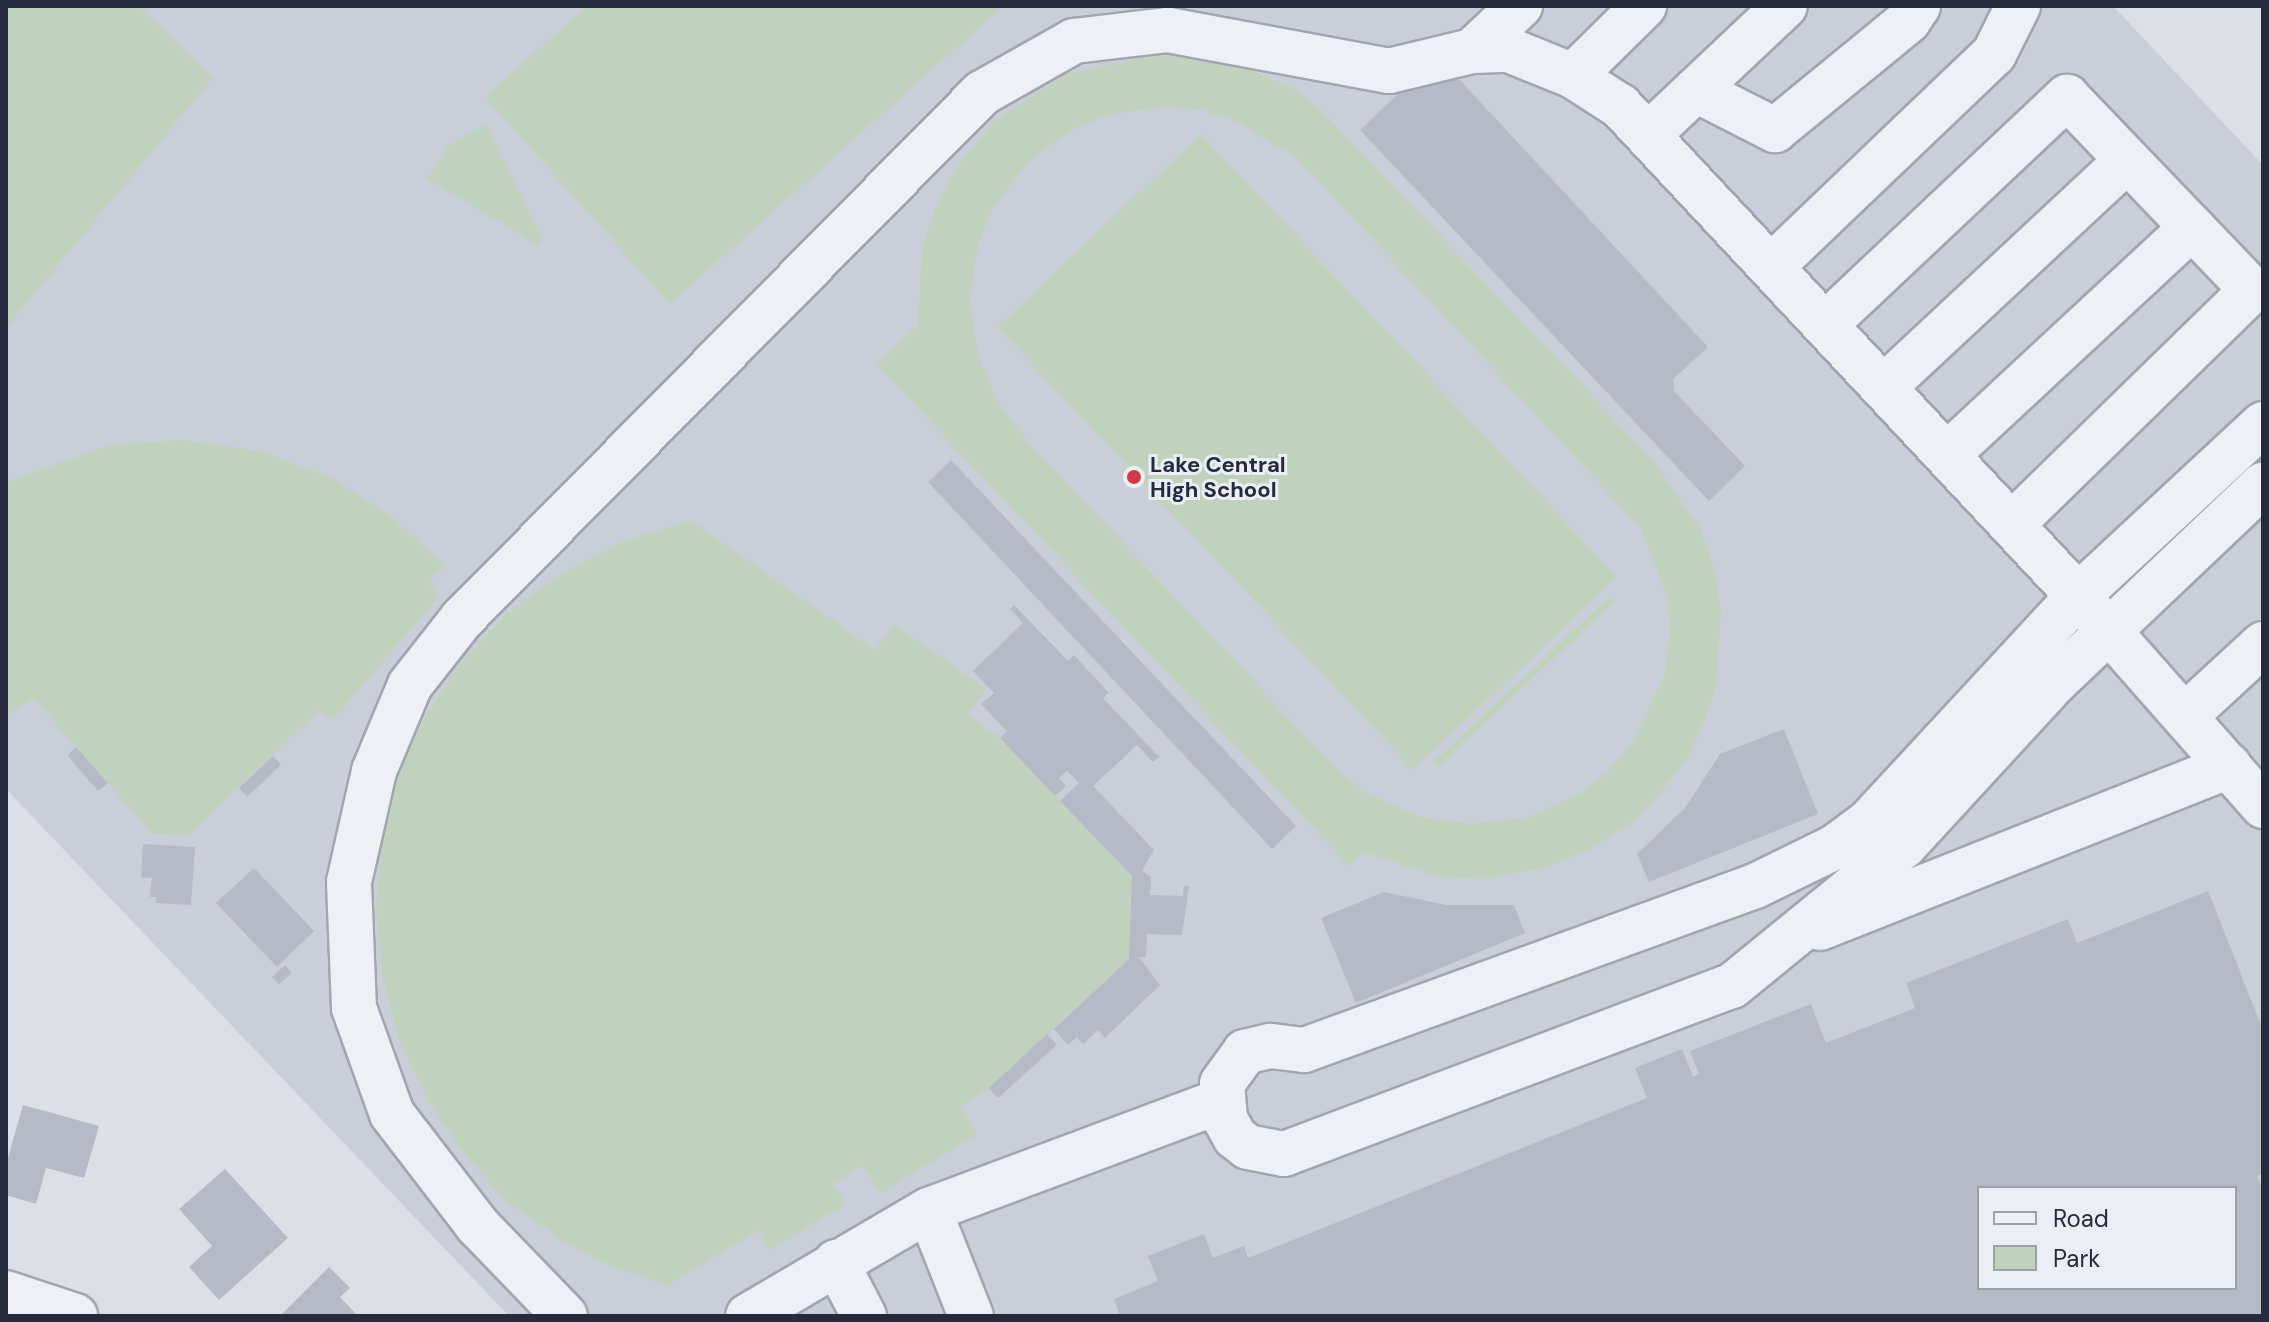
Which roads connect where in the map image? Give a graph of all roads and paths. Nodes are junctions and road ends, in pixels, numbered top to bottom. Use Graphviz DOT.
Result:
graph roads {
  1 [pos="1520,6"];
  2 [pos="1644,6"];
  3 [pos="1785,6"];
  4 [pos="1918,6"];
  5 [pos="2018,6"];
  6 [pos="1229,24"];
  7 [pos="1472,51"];
  8 [pos="1573,76"];
  9 [pos="1696,90"];
  10 [pos="1648,135"];
  11 [pos="2127,160"];
  12 [pos="2192,227"];
  13 [pos="1773,265"];
  14 [pos="1827,323"];
  15 [pos="1885,386"];
  16 [pos="2263,424"];
  17 [pos="1948,454"];
  18 [pos="2263,485"];
  19 [pos="2012,524"];
  20 [pos="2078,596"];
  21 [pos="2108,629"];
  22 [pos="2263,644"];
  23 [pos="2185,716"];
  24 [pos="2248,776"];
  25 [pos="1777,945"];
  26 [pos="1221,1101"];
  27 [pos="929,1210"];
  28 [pos="836,1262"];
  29 [pos="6,1293"];
  30 [pos="75,1316"];
  31 [pos="565,1316"];
  32 [pos="748,1316"];
  33 [pos="864,1316"];
  34 [pos="971,1316"];
  1 -- 7 [label="street"];
  2 -- 8 [label="street"];
  3 -- 9 [label="street"];
  4 -- 9 [label="street"];
  5 -- 13 [label="street"];
  6 -- 7 [label="street"];
  6 -- 31 [label="street"];
  7 -- 8 [label="street"];
  8 -- 10 [label="street"];
  9 -- 10 [label="street"];
  10 -- 13 [label="street"];
  11 -- 12 [label="street"];
  11 -- 14 [label="street"];
  11 -- 15 [label="street"];
  12 -- 17 [label="street"];
  12 -- 19 [label="street"];
  13 -- 14 [label="street"];
  14 -- 15 [label="street"];
  15 -- 17 [label="street"];
  16 -- 20 [label="street"];
  17 -- 19 [label="street"];
  18 -- 21 [label="street"];
  19 -- 20 [label="street"];
  20 -- 21 [label="street"];
  20 -- 26 [label="street"];
  21 -- 23 [label="street"];
  21 -- 25 [label="street"];
  22 -- 23 [label="street"];
  23 -- 24 [label="street"];
  24 -- 25 [label="street"];
  25 -- 26 [label="street"];
  26 -- 27 [label="street"];
  27 -- 28 [label="street"];
  27 -- 34 [label="street"];
  28 -- 32 [label="street"];
  28 -- 33 [label="street"];
  29 -- 30 [label="street"];
}
